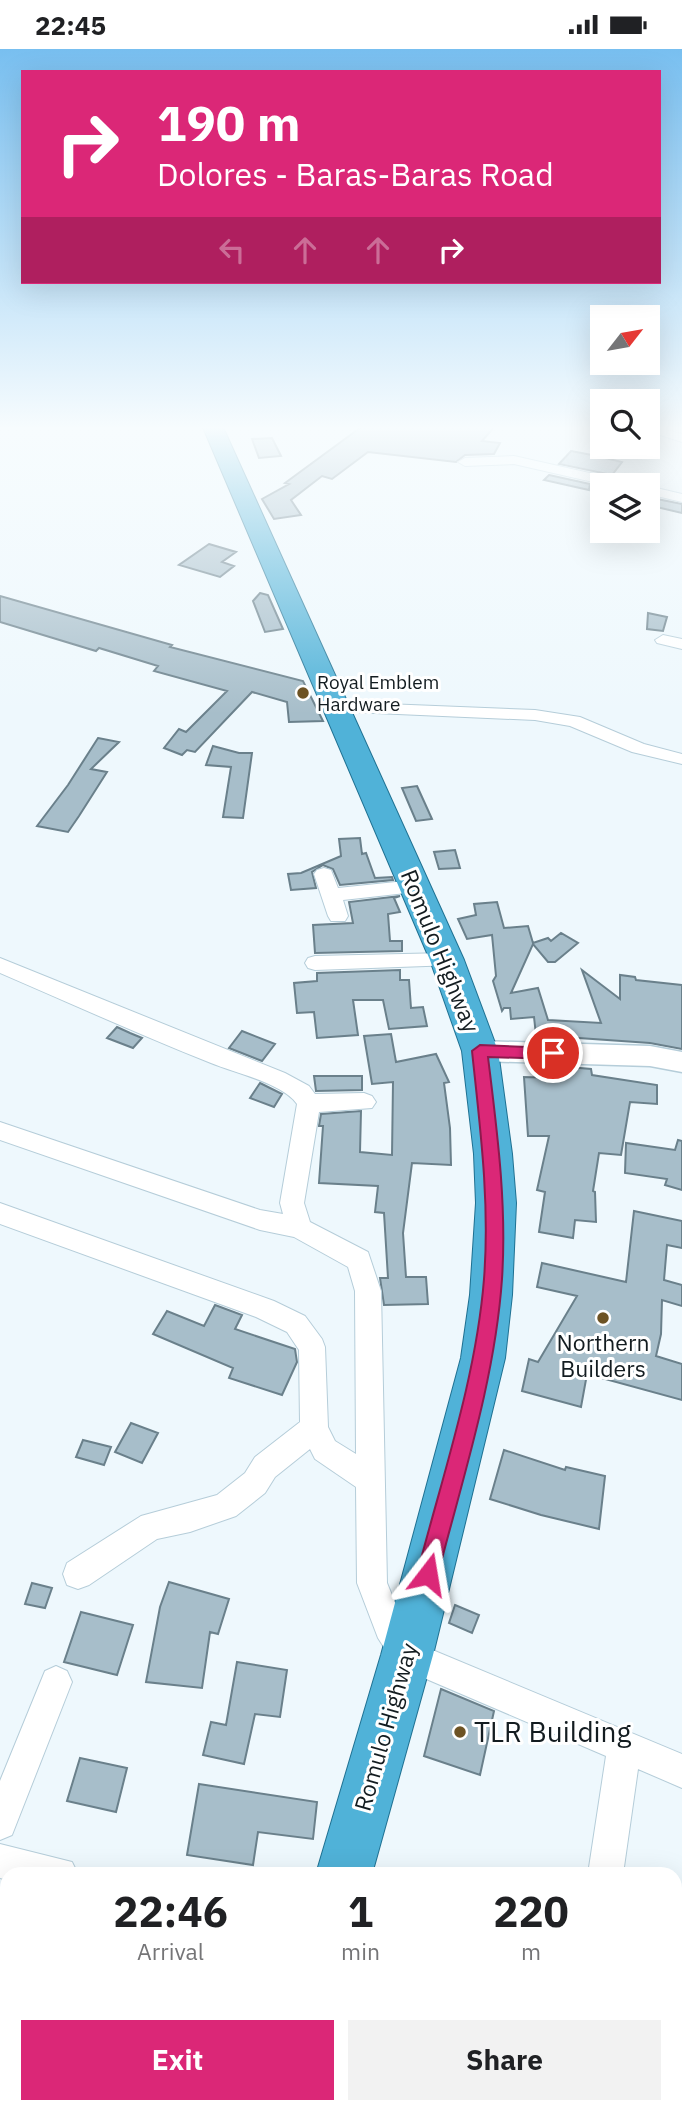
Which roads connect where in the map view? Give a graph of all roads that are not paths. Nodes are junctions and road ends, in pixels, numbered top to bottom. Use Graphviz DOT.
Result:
graph roads {
  1 [pos="255,521"];
  2 [pos="663,640"];
  3 [pos="682,644"];
  4 [pos="337,707"];
  5 [pos="682,759"];
  6 [pos="324,874"];
  7 [pos="415,886"];
  8 [pos="331,895"];
  9 [pos="338,916"];
  10 [pos="447,960"];
  11 [pos="315,963"];
  12 [pos="0,965"];
  13 [pos="480,1051"];
  14 [pos="682,1062"];
  15 [pos="309,1103"];
  16 [pos="364,1103"];
  17 [pos="0,1131"];
  18 [pos="0,1213"];
  19 [pos="299,1227"];
  20 [pos="314,1428"];
  21 [pos="371,1480"];
  22 [pos="78,1574"];
  23 [pos="407,1655"];
  24 [pos="56,1682"];
  25 [pos="624,1747"];
  26 [pos="682,1771"];
  27 [pos="0,1822"];
  28 [pos="0,1861"];
  29 [pos="28,1867"];
  30 [pos="347,1867"];
  31 [pos="607,1867"];
  1 -- 4 [label="highway, Romulo Highway"];
  2 -- 3 [label="street"];
  4 -- 5 [label="street"];
  4 -- 7 [label="highway, Romulo Highway"];
  6 -- 8 [label="street"];
  7 -- 8 [label="street"];
  7 -- 10 [label="highway, Romulo Highway"];
  8 -- 9 [label="street"];
  10 -- 11 [label="street"];
  10 -- 13 [label="highway, Romulo Highway"];
  12 -- 15 [label="street"];
  13 -- 14 [label="street"];
  13 -- 23 [label="highway, Romulo Highway"];
  15 -- 16 [label="street"];
  15 -- 19 [label="street"];
  17 -- 19 [label="street"];
  18 -- 20 [label="street"];
  19 -- 21 [label="street"];
  20 -- 21 [label="street"];
  20 -- 22 [label="street"];
  21 -- 23 [label="street"];
  23 -- 25 [label="street"];
  23 -- 30 [label="highway, Romulo Highway"];
  24 -- 27 [label="street"];
  25 -- 26 [label="street"];
  25 -- 31 [label="street"];
  28 -- 29 [label="street"];
}
